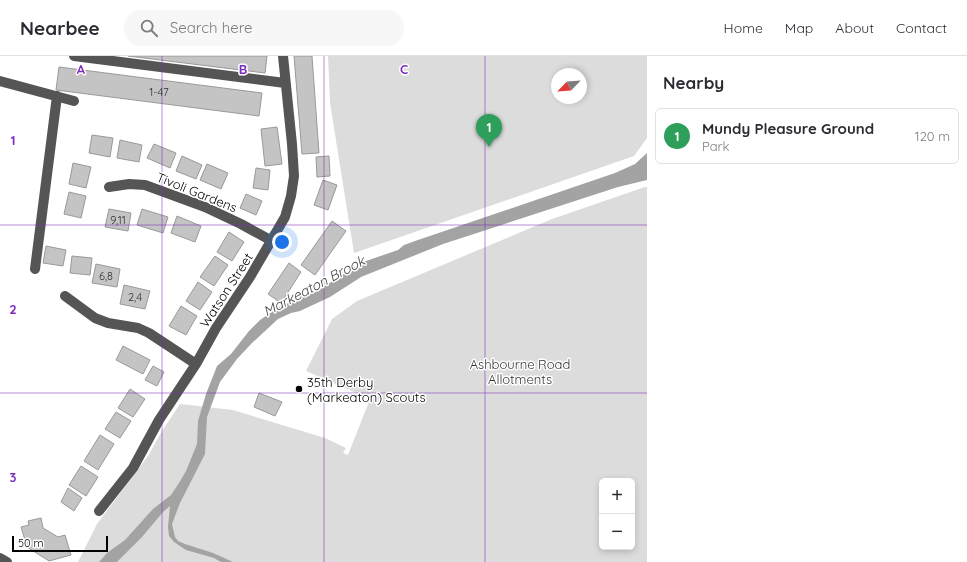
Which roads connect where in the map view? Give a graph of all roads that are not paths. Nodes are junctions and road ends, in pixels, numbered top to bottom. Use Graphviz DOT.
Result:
graph roads {
  1 [pos="74,56"];
  2 [pos="283,56"];
  3 [pos="0,80"];
  4 [pos="285,82"];
  5 [pos="57,96"];
  6 [pos="74,101"];
  7 [pos="109,187"];
  8 [pos="272,241"];
  9 [pos="35,269"];
  10 [pos="65,296"];
  11 [pos="196,364"];
  12 [pos="99,512"];
  13 [pos="0,558"];
  14 [pos="7,562"];
  1 -- 4 [label="street"];
  2 -- 4 [label="street, Watson Street"];
  3 -- 5 [label="street"];
  4 -- 8 [label="street, Watson Street"];
  5 -- 6 [label="street"];
  5 -- 9 [label="street"];
  7 -- 8 [label="street, Tivoli Gardens"];
  8 -- 11 [label="street, Watson Street"];
  10 -- 11 [label="street"];
  11 -- 12 [label="street, Watson Street"];
  13 -- 14 [label="street"];
}
